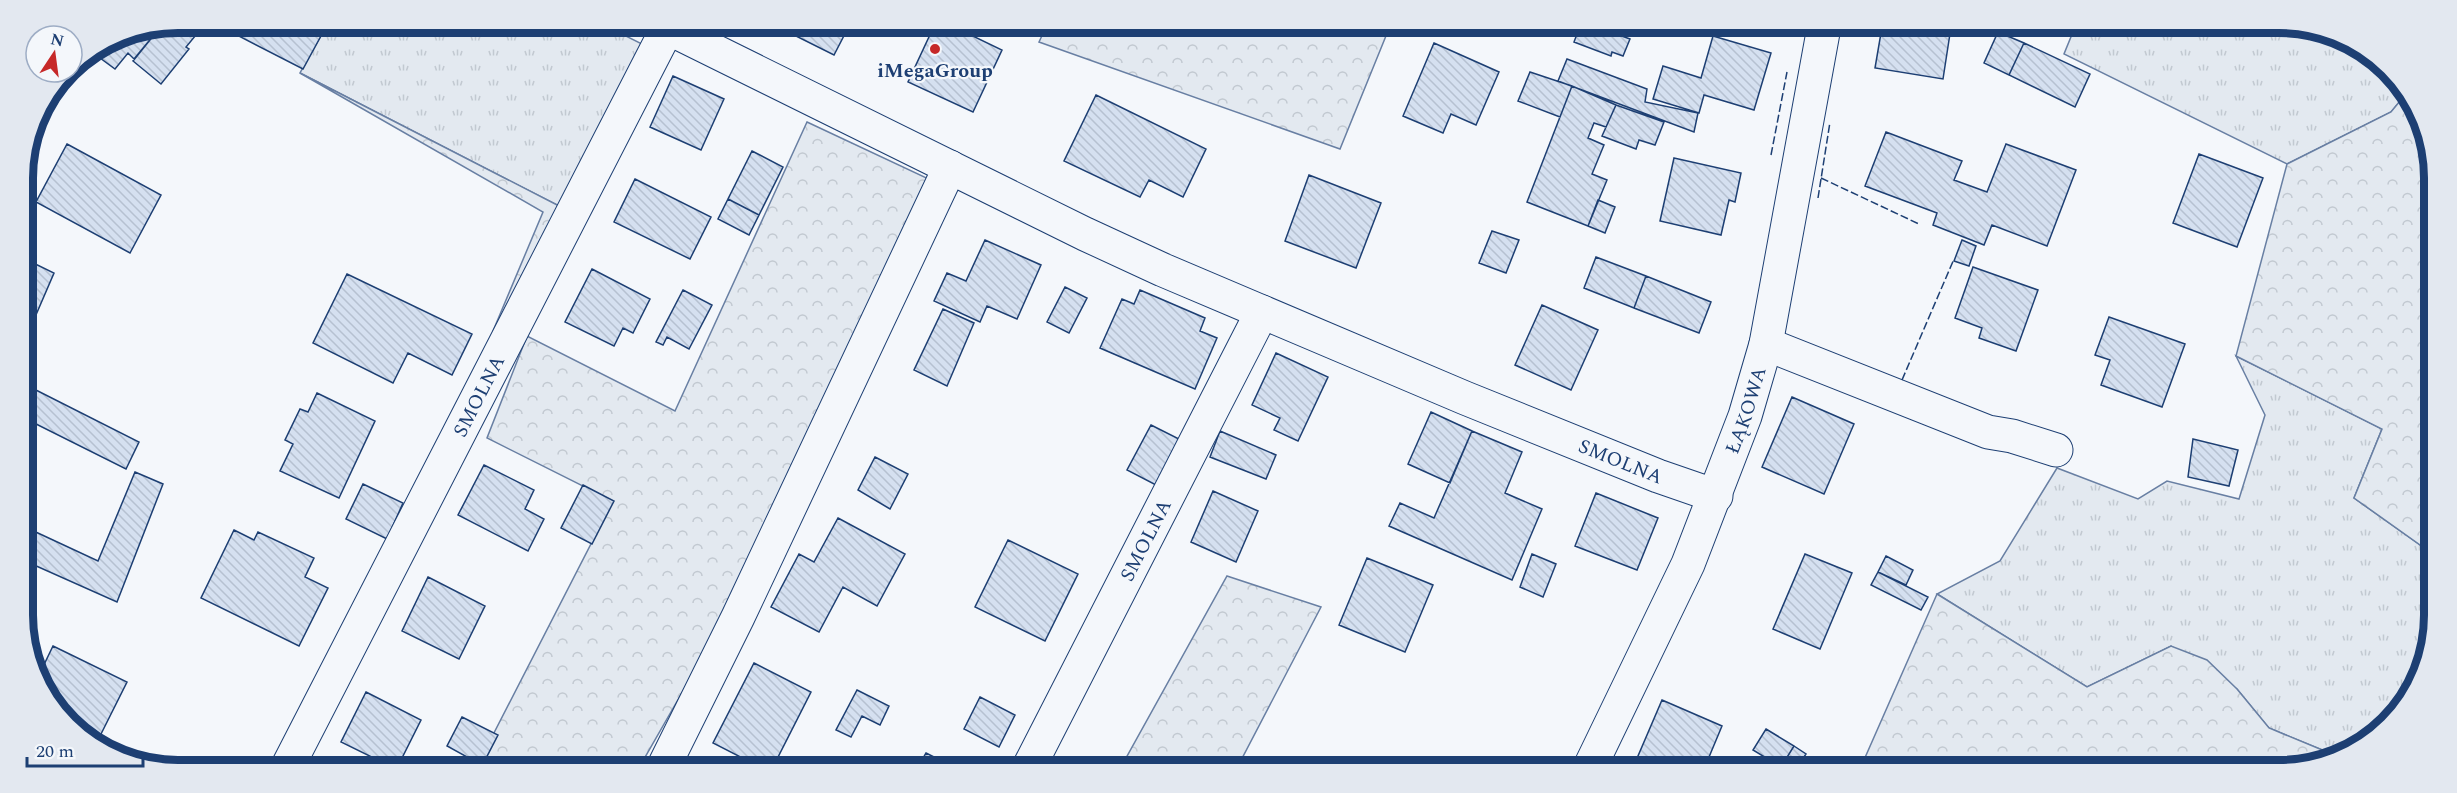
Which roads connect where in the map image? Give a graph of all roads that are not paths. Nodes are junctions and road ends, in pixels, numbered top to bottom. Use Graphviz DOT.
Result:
graph roads {
  1 [pos="660,33"];
  2 [pos="678,33"];
  3 [pos="1823,33"];
  4 [pos="950,167"];
  5 [pos="1262,312"];
  6 [pos="1766,344"];
  7 [pos="2056,450"];
  8 [pos="1716,496"];
  9 [pos="291,760"];
  10 [pos="667,760"];
  11 [pos="1033,760"];
  12 [pos="1594,760"];
  1 -- 9 [label="street, SMOLNA"];
  2 -- 4 [label="street, SMOLNA"];
  3 -- 6 [label="street, ŁĄKOWA"];
  4 -- 5 [label="street, SMOLNA"];
  4 -- 10 [label="street"];
  5 -- 8 [label="street, SMOLNA"];
  5 -- 11 [label="street, SMOLNA"];
  6 -- 7 [label="street"];
  6 -- 8 [label="street, ŁĄKOWA"];
  8 -- 12 [label="street, ŁĄKOWA"];
}
